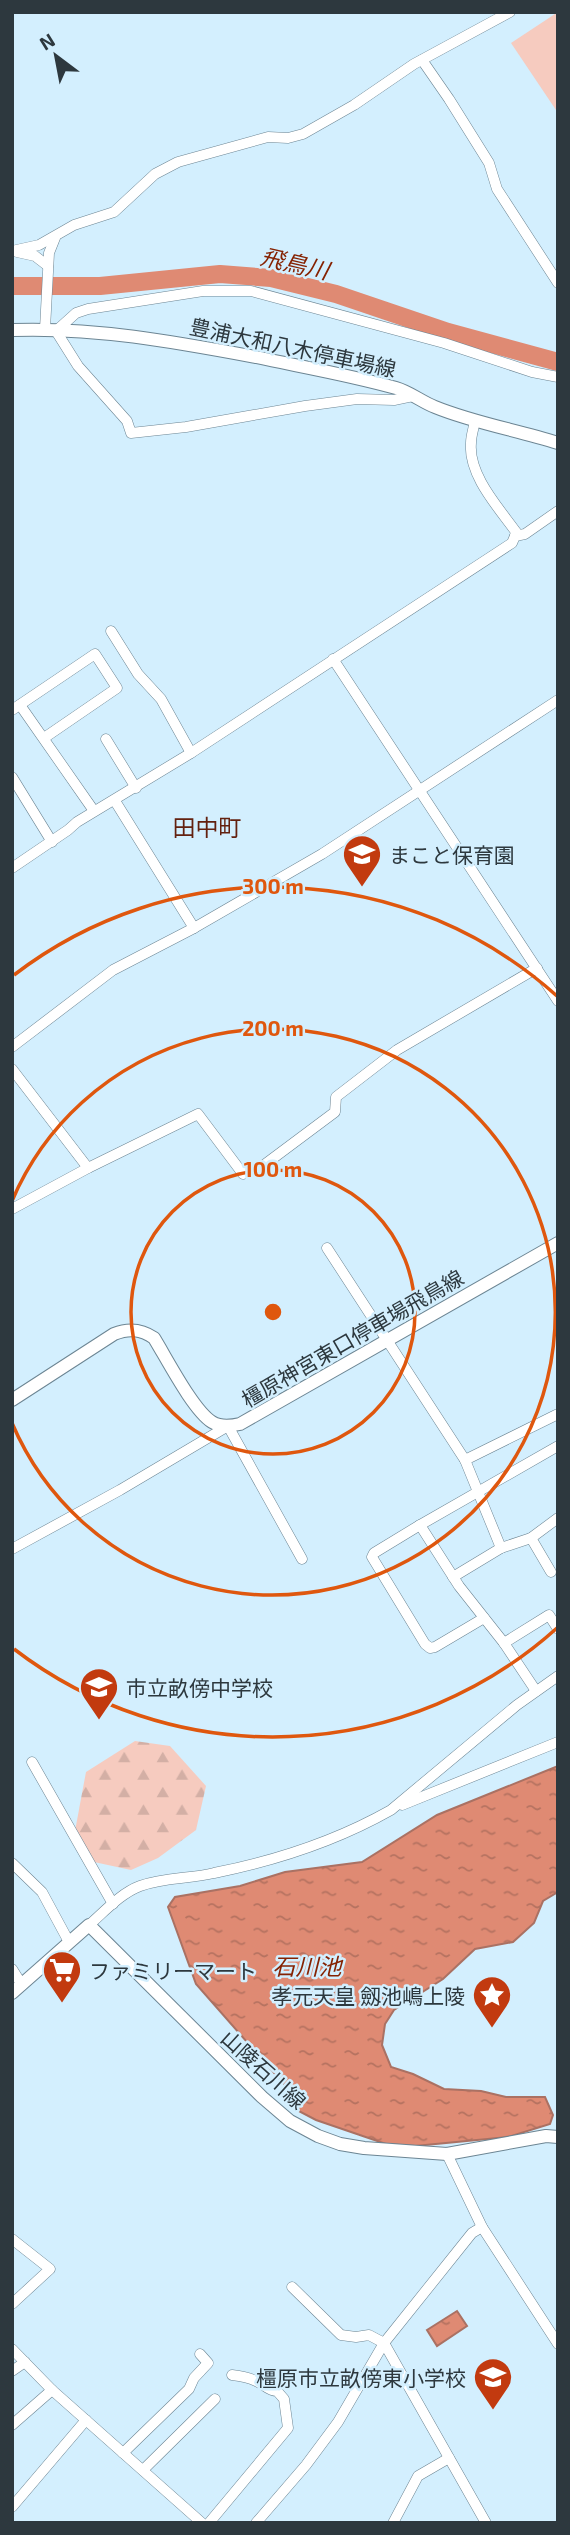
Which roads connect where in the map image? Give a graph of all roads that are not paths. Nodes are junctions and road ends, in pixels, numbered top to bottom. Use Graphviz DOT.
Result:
graph roads {
  1 [pos="510,12"];
  2 [pos="422,60"];
  3 [pos="57,234"];
  4 [pos="14,251"];
  5 [pos="48,270"];
  6 [pos="558,283"];
  7 [pos="48,327"];
  8 [pos="12,330"];
  9 [pos="558,377"];
  10 [pos="412,396"];
  11 [pos="475,421"];
  12 [pos="558,443"];
  13 [pos="558,511"];
  14 [pos="515,537"];
  15 [pos="111,632"];
  16 [pos="334,659"];
  17 [pos="558,700"];
  18 [pos="16,707"];
  19 [pos="44,738"];
  20 [pos="106,738"];
  21 [pos="191,753"];
  22 [pos="12,777"];
  23 [pos="136,788"];
  24 [pos="420,789"];
  25 [pos="115,801"];
  26 [pos="94,811"];
  27 [pos="52,842"];
  28 [pos="12,868"];
  29 [pos="194,928"];
  30 [pos="537,968"];
  31 [pos="558,1001"];
  32 [pos="12,1047"];
  33 [pos="12,1069"];
  34 [pos="88,1168"];
  35 [pos="12,1209"];
  36 [pos="558,1243"];
  37 [pos="327,1248"];
  38 [pos="386,1341"];
  39 [pos="12,1400"];
  40 [pos="558,1414"];
  41 [pos="228,1426"];
  42 [pos="558,1446"];
  43 [pos="465,1460"];
  44 [pos="478,1492"];
  45 [pos="558,1518"];
  46 [pos="420,1525"];
  47 [pos="531,1538"];
  48 [pos="501,1548"];
  49 [pos="12,1549"];
  50 [pos="302,1559"];
  51 [pos="551,1572"];
  52 [pos="453,1577"];
  53 [pos="555,1617"];
  54 [pos="484,1618"];
  55 [pos="558,1629"];
  56 [pos="504,1643"];
  57 [pos="558,1676"];
  58 [pos="536,1691"];
  59 [pos="558,1742"];
  60 [pos="32,1762"];
  61 [pos="391,1810"];
  62 [pos="12,1863"];
  63 [pos="113,1904"];
  64 [pos="89,1925"];
  65 [pos="69,1942"];
  66 [pos="12,1969"];
  67 [pos="17,1989"];
  68 [pos="558,2137"];
  69 [pos="447,2154"];
  70 [pos="482,2227"];
  71 [pos="12,2239"];
  72 [pos="292,2287"];
  73 [pos="12,2304"];
  74 [pos="384,2343"];
  75 [pos="558,2344"];
  76 [pos="12,2349"];
  77 [pos="200,2354"];
  78 [pos="25,2362"];
  79 [pos="12,2371"];
  80 [pos="232,2375"];
  81 [pos="52,2390"];
  82 [pos="215,2399"];
  83 [pos="86,2420"];
  84 [pos="12,2424"];
  85 [pos="124,2453"];
  86 [pos="449,2458"];
  87 [pos="143,2470"];
  88 [pos="12,2507"];
  89 [pos="202,2523"];
  90 [pos="209,2523"];
  91 [pos="256,2523"];
  92 [pos="393,2523"];
  93 [pos="486,2523"];
  1 -- 2 [label="street"];
  2 -- 3 [label="street"];
  2 -- 6 [label="street"];
  3 -- 4 [label="street"];
  3 -- 5 [label="street"];
  4 -- 5 [label="street"];
  5 -- 7 [label="street"];
  7 -- 8 [label="main road, 豊浦大和八木停車場線"];
  7 -- 9 [label="street"];
  7 -- 10 [label="main road, 豊浦大和八木停車場線"];
  7 -- 10 [label="street"];
  10 -- 11 [label="main road, 豊浦大和八木停車場線"];
  11 -- 12 [label="main road, 豊浦大和八木停車場線"];
  11 -- 14 [label="street"];
  13 -- 14 [label="street"];
  14 -- 16 [label="street"];
  15 -- 21 [label="street"];
  16 -- 21 [label="street"];
  16 -- 24 [label="street"];
  17 -- 24 [label="street"];
  18 -- 19 [label="street"];
  18 -- 19 [label="street"];
  19 -- 26 [label="street"];
  20 -- 23 [label="street"];
  21 -- 23 [label="street"];
  22 -- 27 [label="street"];
  23 -- 25 [label="street"];
  24 -- 29 [label="street"];
  24 -- 30 [label="street"];
  25 -- 26 [label="street"];
  25 -- 29 [label="street"];
  26 -- 27 [label="street"];
  27 -- 28 [label="street"];
  29 -- 32 [label="street"];
  30 -- 31 [label="street"];
  30 -- 34 [label="street"];
  33 -- 34 [label="street"];
  34 -- 35 [label="street"];
  36 -- 38 [label="main road, 橿原神宮東口停車場飛鳥線"];
  37 -- 38 [label="street"];
  38 -- 41 [label="main road, 橿原神宮東口停車場飛鳥線"];
  38 -- 43 [label="street"];
  39 -- 41 [label="main road, 橿原神宮東口停車場飛鳥線"];
  40 -- 43 [label="street"];
  41 -- 49 [label="street"];
  41 -- 50 [label="street"];
  42 -- 44 [label="street"];
  43 -- 44 [label="street"];
  44 -- 46 [label="street"];
  44 -- 48 [label="street"];
  45 -- 47 [label="street"];
  46 -- 52 [label="street"];
  46 -- 54 [label="street"];
  47 -- 48 [label="street"];
  47 -- 51 [label="street"];
  48 -- 52 [label="street"];
  52 -- 54 [label="street"];
  53 -- 55 [label="street"];
  53 -- 56 [label="street"];
  54 -- 56 [label="street"];
  56 -- 58 [label="street"];
  57 -- 58 [label="street"];
  58 -- 61 [label="street"];
  59 -- 61 [label="street"];
  60 -- 63 [label="street"];
  61 -- 63 [label="street"];
  62 -- 65 [label="street"];
  63 -- 64 [label="street"];
  64 -- 65 [label="main road"];
  64 -- 69 [label="main road, 山陵石川線"];
  65 -- 67 [label="main road"];
  66 -- 67 [label="street"];
  68 -- 69 [label="main road, 山陵石川線"];
  69 -- 70 [label="street"];
  70 -- 74 [label="street"];
  70 -- 75 [label="street"];
  71 -- 73 [label="street"];
  72 -- 74 [label="street"];
  74 -- 86 [label="street"];
  74 -- 91 [label="street"];
  76 -- 78 [label="street"];
  77 -- 85 [label="street"];
  78 -- 79 [label="street"];
  78 -- 81 [label="street"];
  80 -- 90 [label="street"];
  81 -- 83 [label="street"];
  81 -- 84 [label="street"];
  82 -- 87 [label="street"];
  83 -- 85 [label="street"];
  83 -- 88 [label="street"];
  85 -- 87 [label="street"];
  86 -- 92 [label="street"];
  86 -- 93 [label="street"];
  87 -- 89 [label="street"];
}
